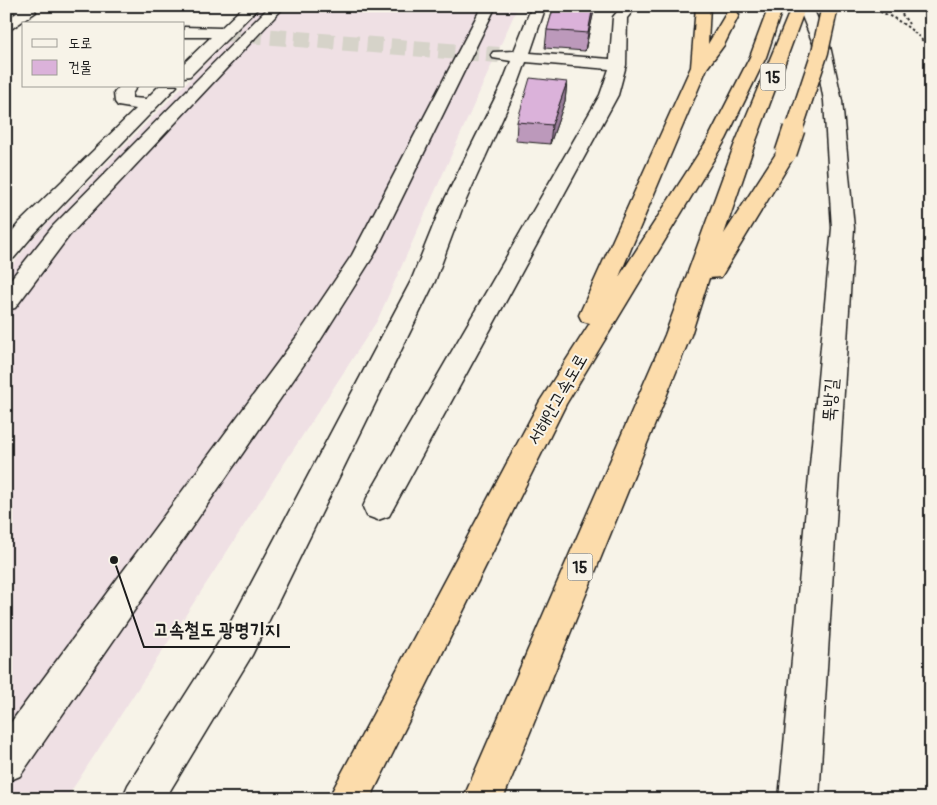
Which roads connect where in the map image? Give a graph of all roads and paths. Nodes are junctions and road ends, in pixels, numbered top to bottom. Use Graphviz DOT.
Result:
graph roads {
  1 [pos="6,6"];
  2 [pos="253,6"];
  3 [pos="278,6"];
  4 [pos="490,6"];
  5 [pos="539,6"];
  6 [pos="630,6"];
  7 [pos="776,6"];
  8 [pos="799,6"];
  9 [pos="805,6"];
  10 [pos="830,6"];
  11 [pos="866,6"];
  12 [pos="896,6"];
  13 [pos="702,8"];
  14 [pos="732,15"];
  15 [pos="15,23"];
  16 [pos="913,29"];
  17 [pos="185,32"];
  18 [pos="224,33"];
  19 [pos="931,50"];
  20 [pos="510,56"];
  21 [pos="618,65"];
  22 [pos="699,67"];
  23 [pos="185,71"];
  24 [pos="931,78"];
  25 [pos="128,88"];
  26 [pos="167,88"];
  27 [pos="150,105"];
  28 [pos="931,108"];
  29 [pos="6,253"];
  30 [pos="6,302"];
  31 [pos="678,335"];
  32 [pos="554,401"];
  33 [pos="378,507"];
  34 [pos="6,762"];
  35 [pos="142,799"];
  36 [pos="348,799"];
  37 [pos="483,799"];
  38 [pos="799,799"];
  1 -- 15 [label="street"];
  2 -- 18 [label="street"];
  3 -- 30 [label="street"];
  4 -- 34 [label="street"];
  5 -- 20 [label="street"];
  6 -- 21 [label="street"];
  7 -- 32 [label="highway, 서해안고속도로 / 15"];
  8 -- 31 [label="highway, 15"];
  9 -- 38 [label="street, 뚝방길"];
  10 -- 31 [label="highway, bridge"];
  11 -- 16 [label="path"];
  12 -- 16 [label="path"];
  13 -- 22 [label="highway"];
  14 -- 22 [label="highway"];
  16 -- 19 [label="path"];
  17 -- 18 [label="street"];
  18 -- 23 [label="street"];
  20 -- 21 [label="street"];
  20 -- 35 [label="street"];
  21 -- 33 [label="street"];
  22 -- 32 [label="highway"];
  24 -- 28 [label="path"];
  25 -- 27 [label="street"];
  26 -- 27 [label="street"];
  27 -- 29 [label="street"];
  31 -- 37 [label="highway, 15"];
  32 -- 36 [label="highway, 서해안고속도로 / 15"];
}
